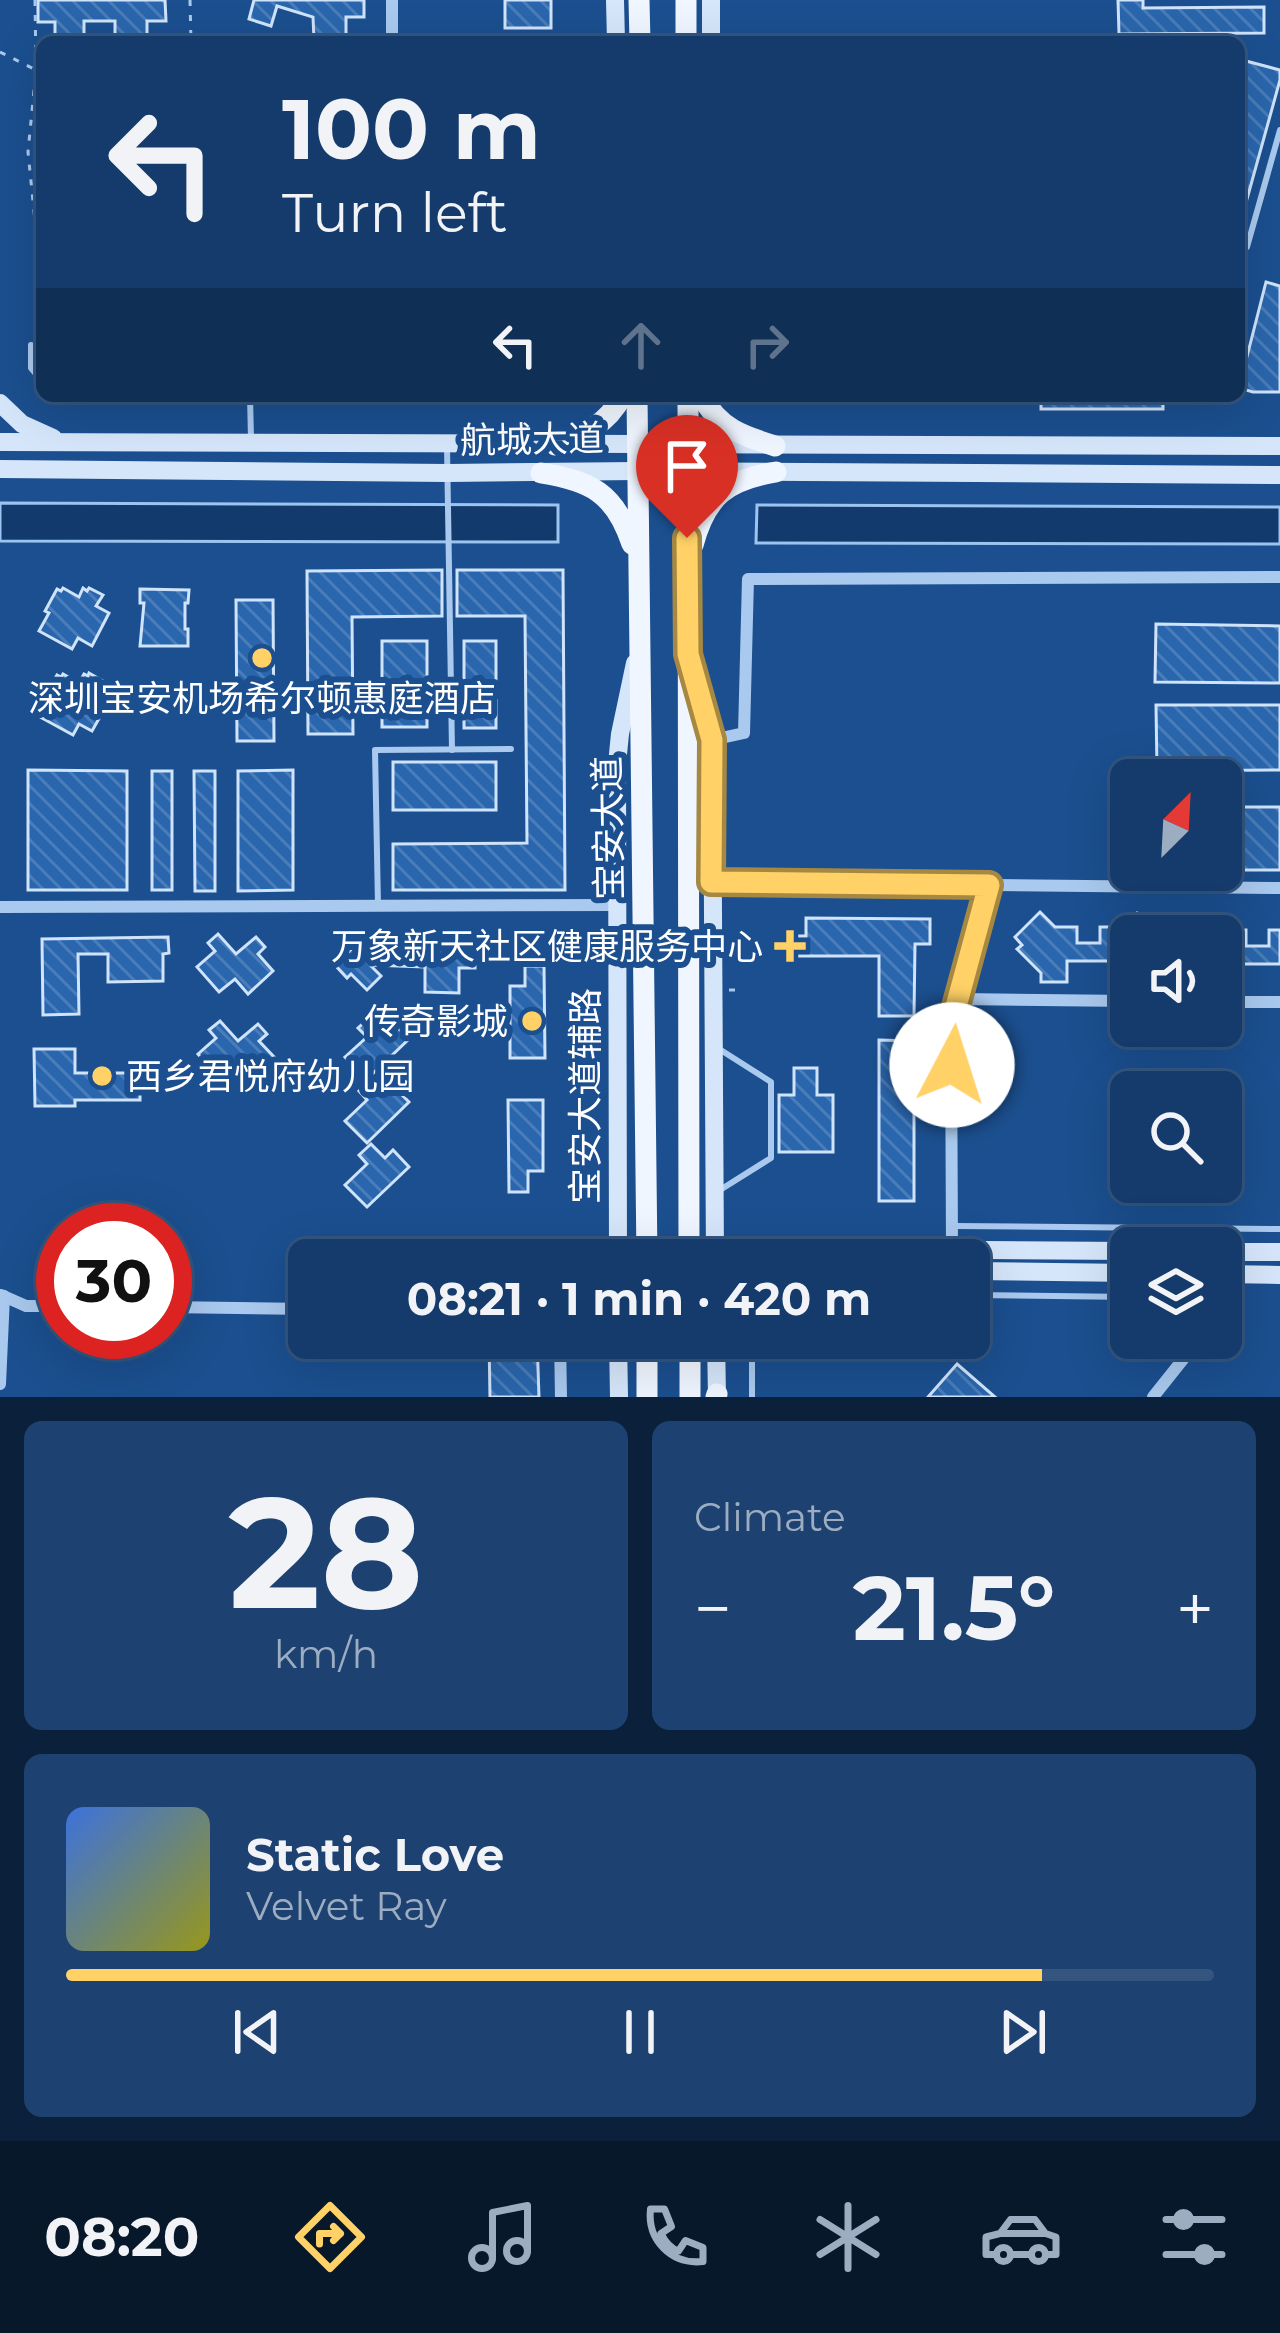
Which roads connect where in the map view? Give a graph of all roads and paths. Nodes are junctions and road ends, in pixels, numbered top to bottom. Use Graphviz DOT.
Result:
graph roads {
  1 [pos="35,0"];
  2 [pos="190,0"];
  3 [pos="392,0"];
  4 [pos="615,0"];
  5 [pos="639,0"];
  6 [pos="686,0"];
  7 [pos="711,0"];
  8 [pos="37,36"];
  9 [pos="191,36"];
  10 [pos="392,36"];
  11 [pos="616,36"];
  12 [pos="640,36"];
  13 [pos="686,36"];
  14 [pos="711,36"];
  15 [pos="0,52"];
  16 [pos="36,69"];
  17 [pos="36,92"];
  18 [pos="1280,130"];
  19 [pos="30,173"];
  20 [pos="36,176"];
  21 [pos="1247,247"];
  22 [pos="36,272"];
  23 [pos="31,345"];
  24 [pos="36,374"];
  25 [pos="250,402"];
  26 [pos="619,402"];
  27 [pos="637,402"];
  28 [pos="688,402"];
  29 [pos="706,402"];
  30 [pos="0,403"];
  31 [pos="0,442"];
  32 [pos="63,442"];
  33 [pos="251,443"];
  34 [pos="447,444"];
  35 [pos="555,445"];
  36 [pos="638,445"];
  37 [pos="688,446"];
  38 [pos="776,446"];
  39 [pos="1280,446"];
  40 [pos="0,469"];
  41 [pos="637,471"];
  42 [pos="687,472"];
  43 [pos="776,472"];
  44 [pos="541,473"];
  45 [pos="1280,475"];
  46 [pos="448,483"];
  47 [pos="638,569"];
  48 [pos="687,569"];
  49 [pos="1280,577"];
  50 [pos="638,647"];
  51 [pos="688,654"];
  52 [pos="712,740"];
  53 [pos="511,749"];
  54 [pos="452,750"];
  55 [pos="711,882"];
  56 [pos="989,885"];
  57 [pos="1280,888"];
  58 [pos="617,905"];
  59 [pos="377,906"];
  60 [pos="0,907"];
  61 [pos="728,990"];
  62 [pos="741,990"];
  63 [pos="958,999"];
  64 [pos="1110,1000"];
  65 [pos="1242,1001"];
  66 [pos="1280,1002"];
  67 [pos="713,1045"];
  68 [pos="714,1194"];
  69 [pos="952,1226"];
  70 [pos="1280,1229"];
  71 [pos="618,1239"];
  72 [pos="647,1239"];
  73 [pos="689,1239"];
  74 [pos="715,1239"];
  75 [pos="952,1239"];
  76 [pos="990,1250"];
  77 [pos="1110,1251"];
  78 [pos="1242,1252"];
  79 [pos="1280,1252"];
  80 [pos="990,1271"];
  81 [pos="1110,1273"];
  82 [pos="1242,1274"];
  83 [pos="1280,1275"];
  84 [pos="2,1295"];
  85 [pos="990,1295"];
  86 [pos="1110,1297"];
  87 [pos="36,1306"];
  88 [pos="192,1307"];
  89 [pos="288,1309"];
  90 [pos="560,1359"];
  91 [pos="618,1359"];
  92 [pos="647,1359"];
  93 [pos="690,1359"];
  94 [pos="716,1359"];
  95 [pos="754,1359"];
  96 [pos="1184,1359"];
  97 [pos="0,1384"];
  98 [pos="716,1396"];
  99 [pos="561,1397"];
  100 [pos="619,1397"];
  101 [pos="646,1397"];
  102 [pos="690,1397"];
  103 [pos="752,1397"];
  104 [pos="1154,1397"];
  1 -- 8 [label="path"];
  2 -- 9 [label="path"];
  3 -- 10 [label="street"];
  4 -- 11 [label="main road"];
  5 -- 12 [label="main road"];
  6 -- 13 [label="main road"];
  7 -- 14 [label="main road"];
  15 -- 16 [label="path"];
  17 -- 19 [label="path"];
  18 -- 21 [label="lane"];
  19 -- 20 [label="path"];
  19 -- 22 [label="path"];
  23 -- 24 [label="lane"];
  25 -- 33 [label="lane"];
  26 -- 35 [label="main road"];
  27 -- 36 [label="main road, 宝安大道"];
  28 -- 37 [label="main road"];
  29 -- 38 [label="main road"];
  30 -- 32 [label="main road"];
  31 -- 32 [label="main road, 航城大道"];
  32 -- 33 [label="main road, 航城大道"];
  33 -- 34 [label="main road, 航城大道"];
  34 -- 35 [label="main road, 航城大道"];
  34 -- 46 [label="lane"];
  35 -- 36 [label="main road, 航城大道"];
  36 -- 37 [label="main road, 航城大道"];
  36 -- 41 [label="main road, 宝安大道"];
  37 -- 38 [label="main road, 航城大道"];
  37 -- 42 [label="main road"];
  38 -- 39 [label="main road, 航城大道"];
  40 -- 46 [label="main road, 航城大道"];
  41 -- 42 [label="main road, 航城大道"];
  41 -- 44 [label="main road, 航城大道"];
  41 -- 47 [label="main road, 宝安大道"];
  42 -- 43 [label="main road, 航城大道"];
  42 -- 48 [label="main road"];
  43 -- 45 [label="main road, 航城大道"];
  43 -- 48 [label="main road"];
  44 -- 46 [label="main road, 航城大道"];
  44 -- 47 [label="main road"];
  46 -- 54 [label="lane"];
  47 -- 50 [label="main road, 宝安大道"];
  48 -- 51 [label="main road"];
  49 -- 52 [label="street"];
  50 -- 58 [label="main road, 宝安大道辅路"];
  50 -- 72 [label="main road, 宝安大道"];
  51 -- 52 [label="main road"];
  51 -- 73 [label="main road"];
  52 -- 55 [label="main road"];
  53 -- 54 [label="lane"];
  54 -- 59 [label="lane"];
  55 -- 56 [label="street"];
  55 -- 67 [label="main road"];
  56 -- 57 [label="street"];
  56 -- 63 [label="street"];
  58 -- 59 [label="street"];
  58 -- 71 [label="main road, 宝安大道辅路"];
  59 -- 60 [label="street"];
  61 -- 62 [label="path"];
  63 -- 64 [label="street"];
  63 -- 69 [label="street"];
  65 -- 66 [label="street"];
  67 -- 68 [label="main road"];
  67 -- 68 [label="lane"];
  68 -- 74 [label="main road"];
  69 -- 70 [label="lane"];
  69 -- 75 [label="street"];
  76 -- 77 [label="main road"];
  78 -- 79 [label="main road"];
  80 -- 81 [label="main road"];
  82 -- 83 [label="main road"];
  84 -- 87 [label="street"];
  84 -- 97 [label="street"];
  85 -- 86 [label="lane"];
  88 -- 89 [label="street"];
  90 -- 99 [label="street"];
  91 -- 100 [label="main road"];
  92 -- 101 [label="main road"];
  93 -- 102 [label="main road"];
  94 -- 98 [label="main road"];
  95 -- 103 [label="lane"];
  96 -- 104 [label="street"];
}
